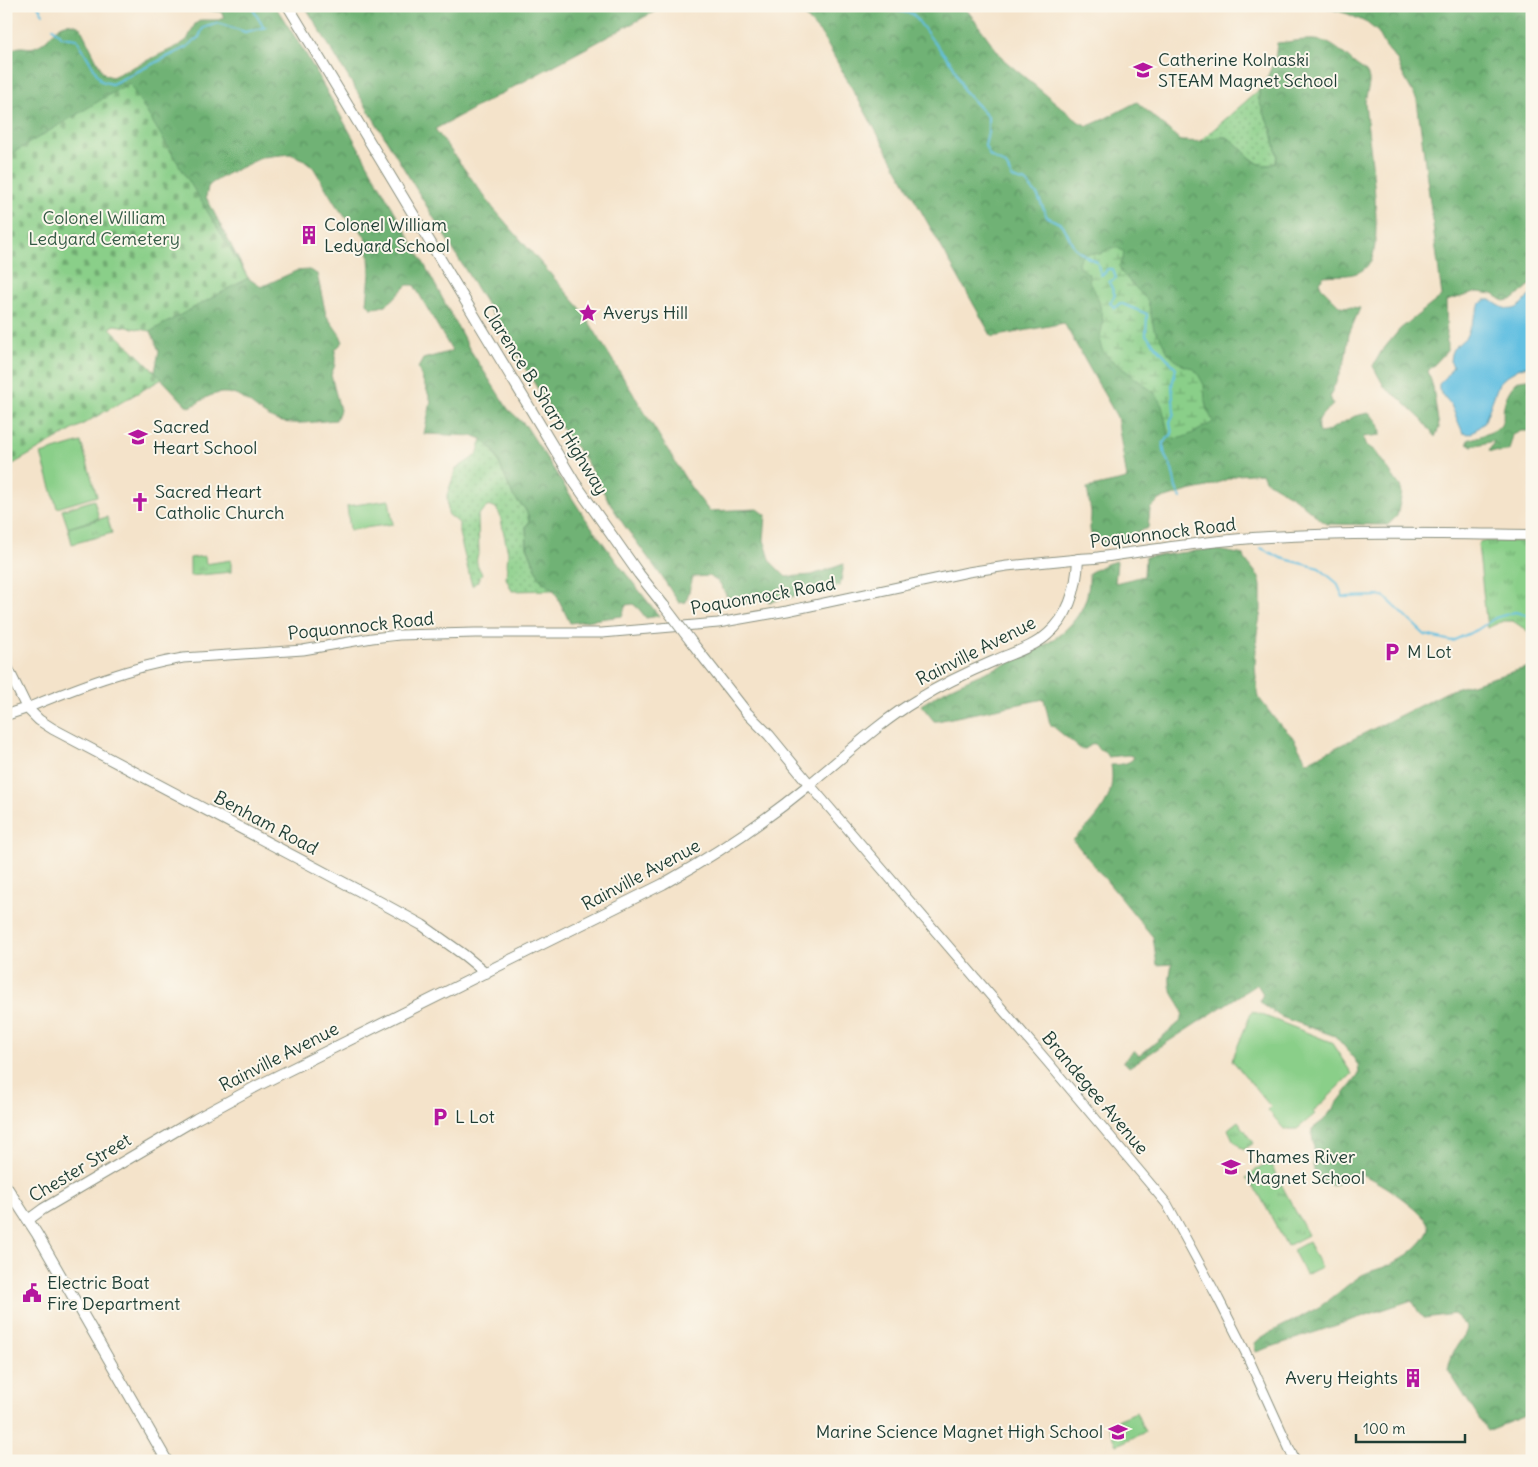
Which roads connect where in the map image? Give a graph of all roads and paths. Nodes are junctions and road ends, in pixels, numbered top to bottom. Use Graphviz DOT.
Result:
graph roads {
  1 [pos="288,6"];
  2 [pos="1532,535"];
  3 [pos="1078,559"];
  4 [pos="6,665"];
  5 [pos="27,708"];
  6 [pos="6,715"];
  7 [pos="810,785"];
  8 [pos="486,973"];
  9 [pos="150,1146"];
  10 [pos="6,1186"];
  11 [pos="28,1220"];
  12 [pos="167,1461"];
  13 [pos="1295,1461"];
  1 -- 7 [label="main road, Clarence B. Sharp Highway, bridge"];
  2 -- 3 [label="main road, Poquonnock Road"];
  3 -- 5 [label="street, Poquonnock Road"];
  3 -- 7 [label="main road, Rainville Avenue"];
  4 -- 5 [label="main road"];
  5 -- 6 [label="main road, Poquonnock Road"];
  5 -- 8 [label="main road, Benham Road"];
  7 -- 8 [label="main road, Rainville Avenue"];
  7 -- 13 [label="street, Brandegee Avenue"];
  8 -- 9 [label="main road, Rainville Avenue"];
  9 -- 11 [label="main road, Chester Street"];
  10 -- 11 [label="main road"];
  11 -- 12 [label="main road"];
}
